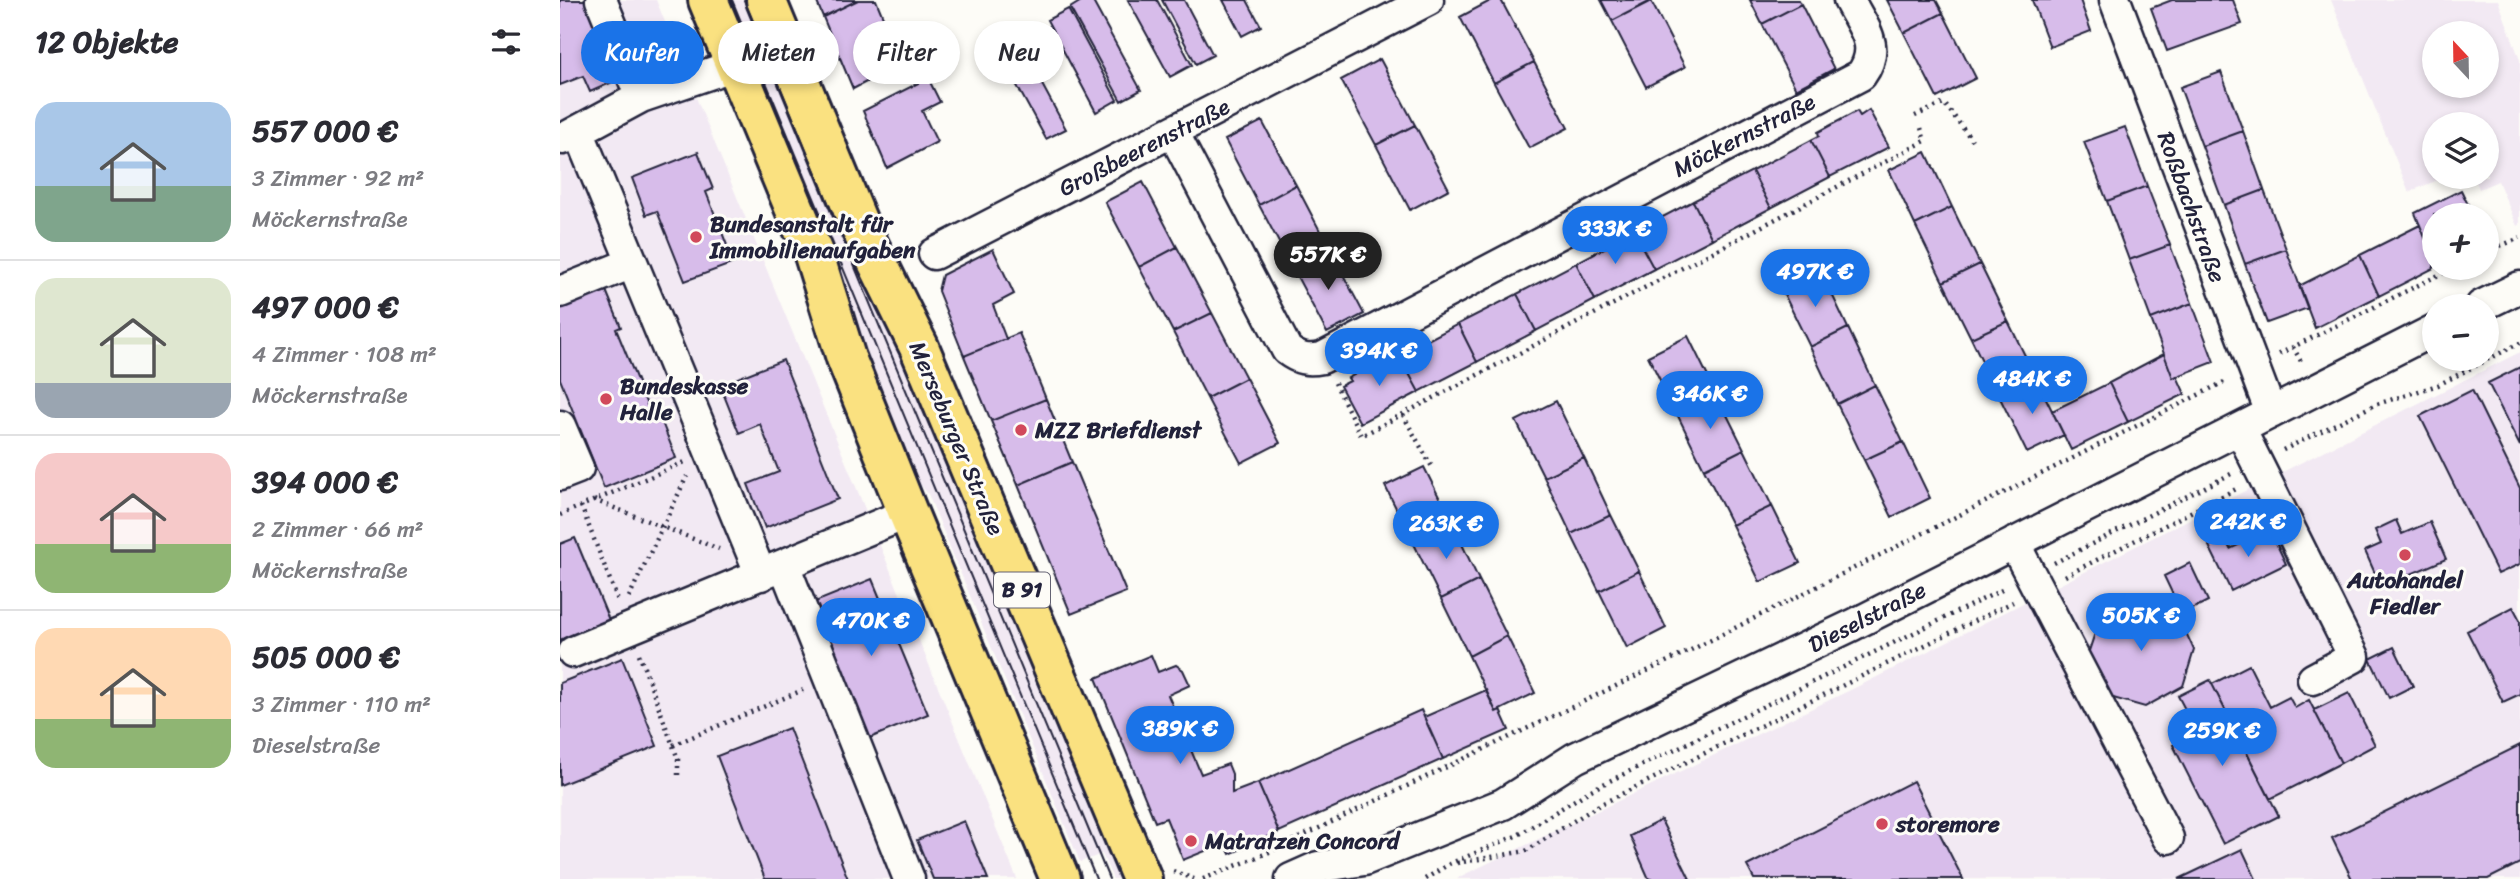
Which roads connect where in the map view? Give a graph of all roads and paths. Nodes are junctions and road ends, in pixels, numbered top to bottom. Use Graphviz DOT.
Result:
graph roads {
  1 [pos="601,0"];
  2 [pos="708,0"];
  3 [pos="765,0"];
  4 [pos="1428,0"];
  5 [pos="1849,0"];
  6 [pos="2115,0"];
  7 [pos="718,24"];
  8 [pos="718,71"];
  9 [pos="743,84"];
  10 [pos="642,97"];
  11 [pos="1915,116"];
  12 [pos="1921,128"];
  13 [pos="1173,132"];
  14 [pos="569,136"];
  15 [pos="1972,140"];
  16 [pos="2520,238"];
  17 [pos="2499,246"];
  18 [pos="934,254"];
  19 [pos="632,263"];
  20 [pos="2429,280"];
  21 [pos="2520,287"];
  22 [pos="560,292"];
  23 [pos="2499,297"];
  24 [pos="2422,336"];
  25 [pos="2520,343"];
  26 [pos="1322,358"];
  27 [pos="2252,367"];
  28 [pos="2271,413"];
  29 [pos="1403,415"];
  30 [pos="560,426"];
  31 [pos="2240,429"];
  32 [pos="2288,449"];
  33 [pos="709,452"];
  34 [pos="1432,467"];
  35 [pos="2259,468"];
  36 [pos="569,471"];
  37 [pos="595,500"];
  38 [pos="908,513"];
  39 [pos="560,515"];
  40 [pos="663,527"];
  41 [pos="2014,543"];
  42 [pos="772,570"];
  43 [pos="2035,582"];
  44 [pos="622,611"];
  45 [pos="573,652"];
  46 [pos="2313,678"];
  47 [pos="829,679"];
  48 [pos="673,744"];
  49 [pos="2168,838"];
  50 [pos="1449,864"];
  51 [pos="1360,873"];
  52 [pos="909,879"];
  53 [pos="1060,879"];
  54 [pos="1142,879"];
  55 [pos="1206,879"];
  56 [pos="1292,879"];
  57 [pos="1426,879"];
  1 -- 10 [label="street"];
  2 -- 7 [label="main road"];
  3 -- 54 [label="main road, Merseburger Straße / B 91"];
  4 -- 13 [label="street, Großbeerenstraße"];
  5 -- 26 [label="street, Möckernstraße"];
  6 -- 27 [label="street, Roßbachstraße"];
  8 -- 10 [label="street"];
  9 -- 38 [label="main road"];
  10 -- 14 [label="street"];
  11 -- 15 [label="path"];
  12 -- 29 [label="path"];
  13 -- 18 [label="street, Großbeerenstraße"];
  13 -- 26 [label="street"];
  14 -- 19 [label="street"];
  16 -- 17 [label="path"];
  19 -- 22 [label="street"];
  19 -- 33 [label="street"];
  20 -- 27 [label="path"];
  21 -- 23 [label="street"];
  24 -- 28 [label="street, Dieselstraße"];
  25 -- 32 [label="path"];
  26 -- 29 [label="path"];
  27 -- 28 [label="street, Roßbachstraße"];
  27 -- 55 [label="path"];
  28 -- 31 [label="street, Dieselstraße"];
  29 -- 34 [label="path"];
  30 -- 36 [label="street"];
  31 -- 35 [label="street"];
  31 -- 41 [label="street, Dieselstraße"];
  32 -- 35 [label="path"];
  32 -- 35 [label="path"];
  33 -- 37 [label="path"];
  33 -- 40 [label="path"];
  33 -- 42 [label="street"];
  35 -- 43 [label="path"];
  35 -- 43 [label="path"];
  35 -- 46 [label="street"];
  36 -- 37 [label="path"];
  37 -- 39 [label="path"];
  37 -- 40 [label="path"];
  38 -- 42 [label="street"];
  38 -- 53 [label="main road"];
  40 -- 42 [label="path"];
  40 -- 44 [label="path"];
  41 -- 43 [label="street"];
  41 -- 51 [label="street, Dieselstraße"];
  42 -- 45 [label="street"];
  42 -- 47 [label="street"];
  43 -- 49 [label="street"];
  43 -- 50 [label="path"];
  43 -- 50 [label="path"];
  47 -- 48 [label="path"];
  47 -- 52 [label="street"];
  50 -- 57 [label="path"];
  51 -- 56 [label="street, Dieselstraße"];
}
